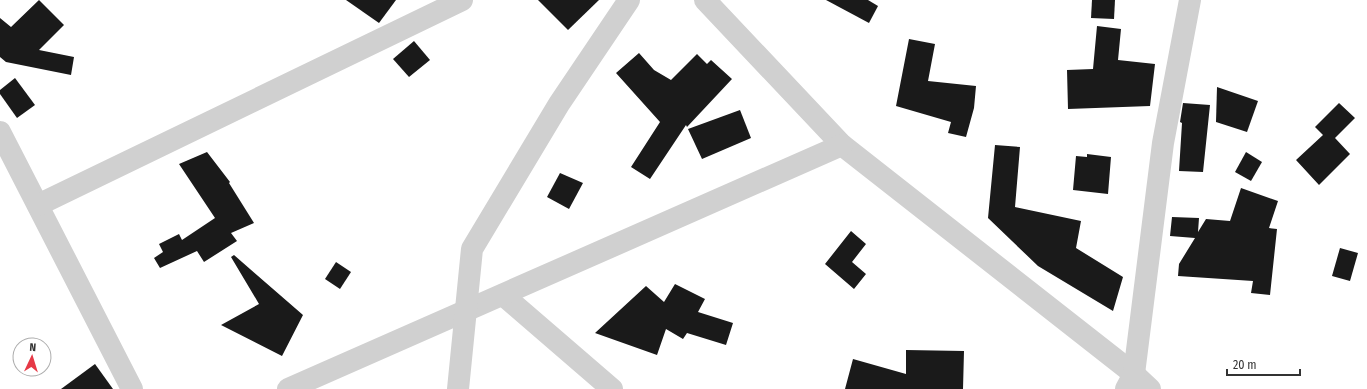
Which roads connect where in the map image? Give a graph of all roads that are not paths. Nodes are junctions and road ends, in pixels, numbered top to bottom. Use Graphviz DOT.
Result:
graph roads {
  1 [pos="462,0"];
  2 [pos="629,0"];
  3 [pos="705,0"];
  4 [pos="1190,0"];
  5 [pos="0,132"];
  6 [pos="842,145"];
  7 [pos="38,205"];
  8 [pos="503,295"];
  9 [pos="466,311"];
  10 [pos="1130,382"];
  11 [pos="132,389"];
  12 [pos="288,389"];
  13 [pos="458,389"];
  14 [pos="612,389"];
  15 [pos="1150,389"];
  1 -- 7 [label="street"];
  2 -- 9 [label="street"];
  3 -- 6 [label="street"];
  4 -- 10 [label="street"];
  5 -- 7 [label="street"];
  6 -- 8 [label="street"];
  6 -- 10 [label="street"];
  7 -- 11 [label="street"];
  8 -- 9 [label="street"];
  8 -- 14 [label="street"];
  9 -- 12 [label="street"];
  9 -- 13 [label="street"];
  10 -- 15 [label="street"];
}
